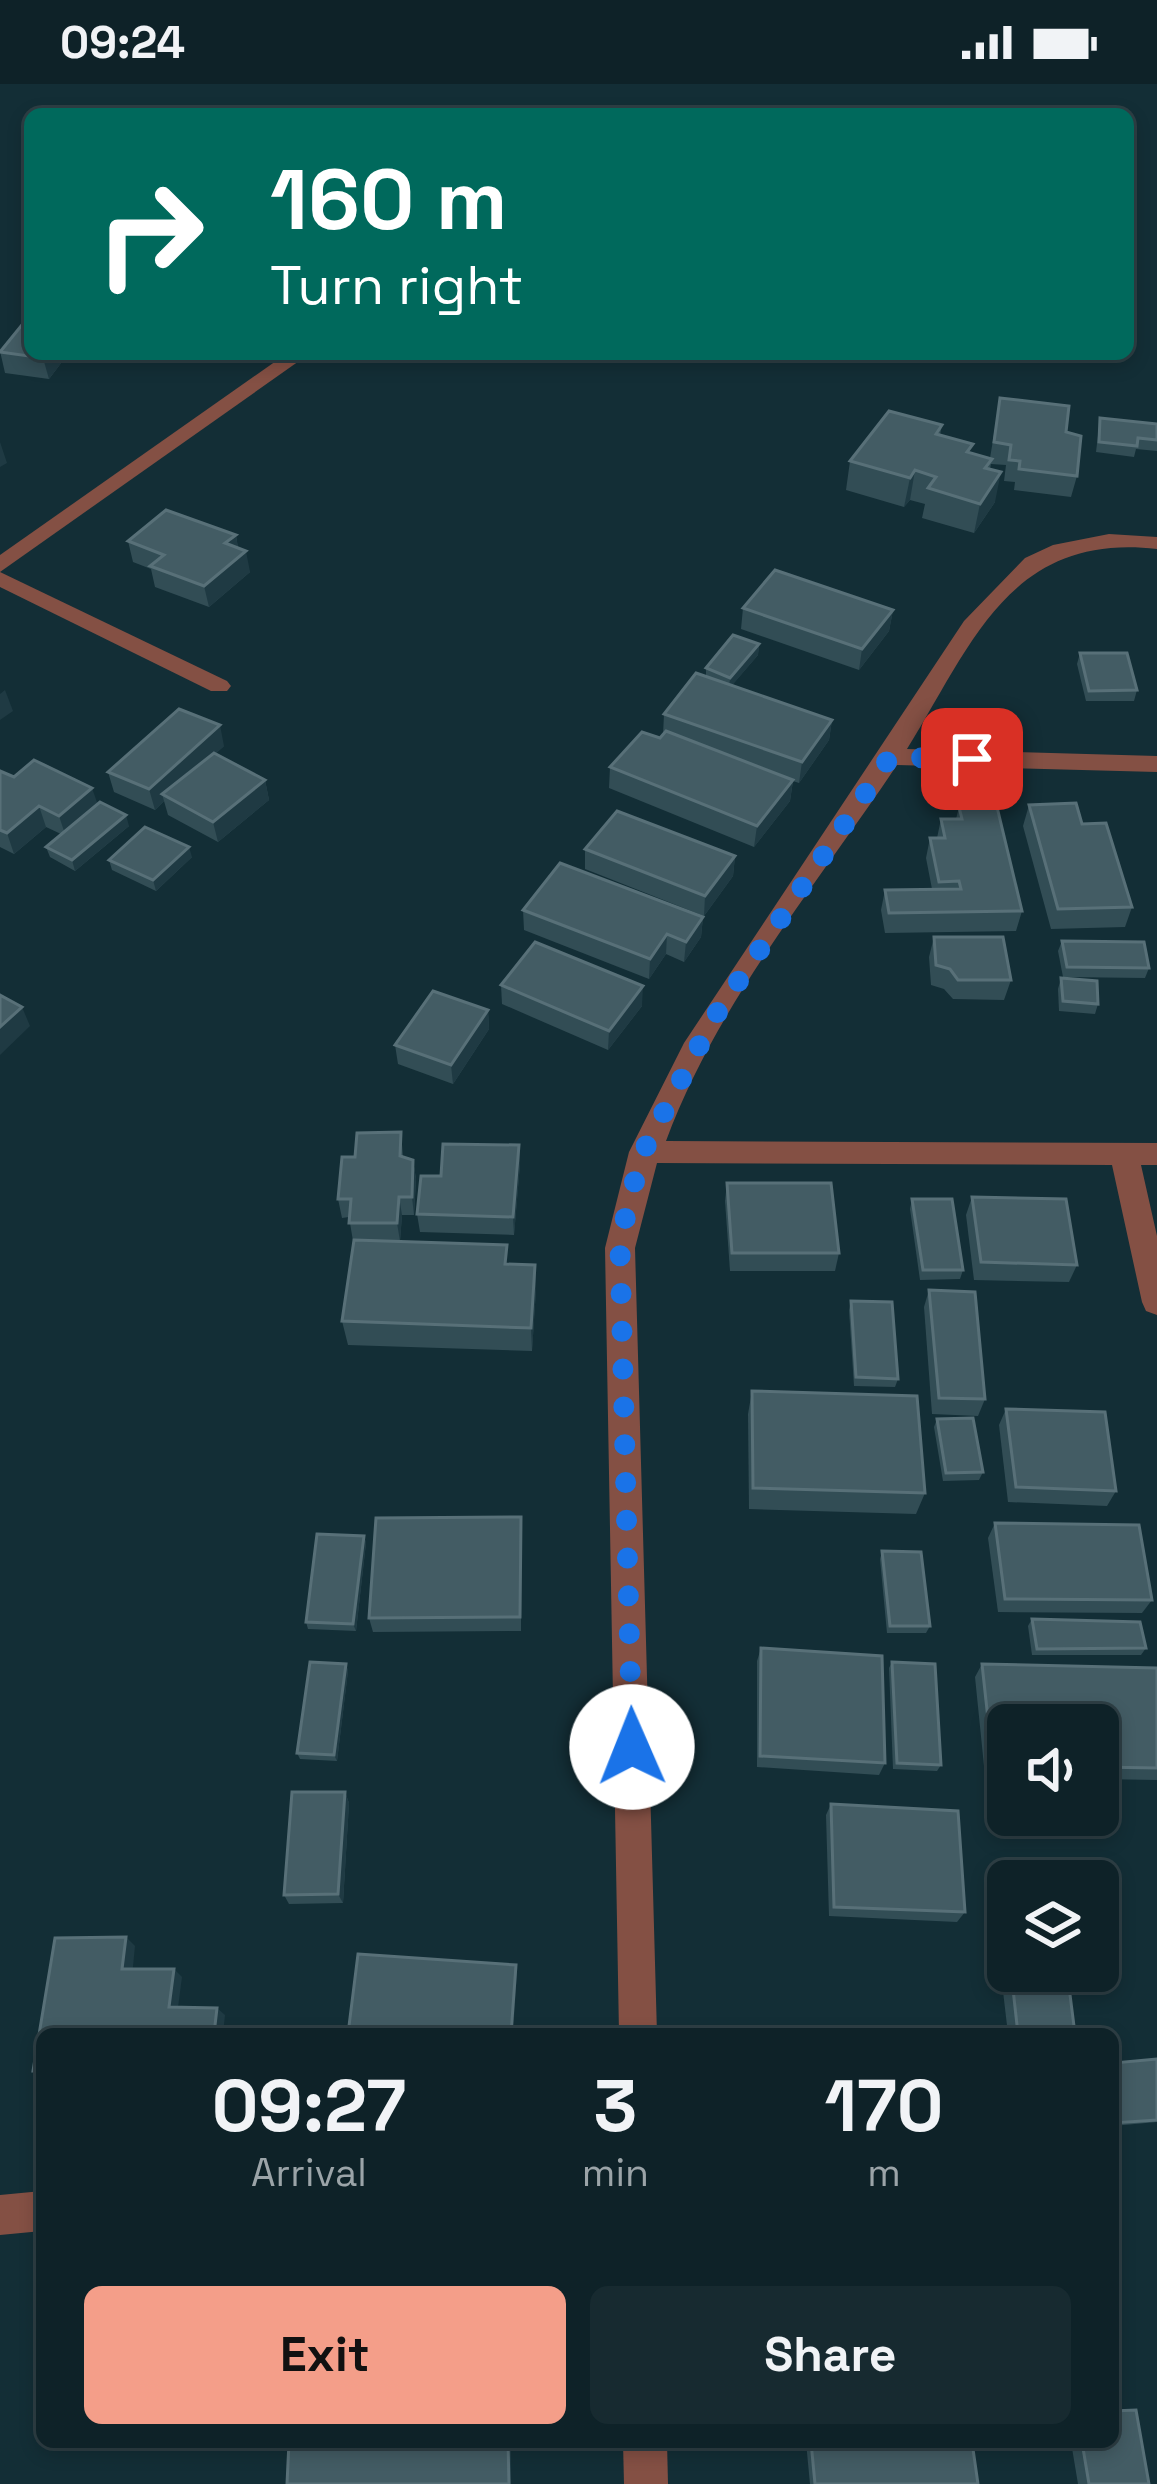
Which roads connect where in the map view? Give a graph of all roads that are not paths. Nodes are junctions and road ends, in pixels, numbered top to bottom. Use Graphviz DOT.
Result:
graph roads {
  1 [pos="290,360"];
  2 [pos="1157,543"];
  3 [pos="0,565"];
  4 [pos="0,579"];
  5 [pos="219,686"];
  6 [pos="890,757"];
  7 [pos="1157,764"];
  8 [pos="643,1152"];
  9 [pos="1124,1154"];
  10 [pos="1157,1154"];
  11 [pos="1157,1301"];
  12 [pos="638,2028"];
  13 [pos="36,2212"];
  14 [pos="0,2215"];
  15 [pos="645,2448"];
  16 [pos="646,2484"];
  1 -- 3 [label="street"];
  2 -- 6 [label="street"];
  4 -- 5 [label="street"];
  6 -- 7 [label="street"];
  6 -- 8 [label="street"];
  8 -- 9 [label="street"];
  8 -- 12 [label="street"];
  9 -- 10 [label="street"];
  9 -- 11 [label="street"];
  13 -- 14 [label="street"];
  15 -- 16 [label="street"];
}
